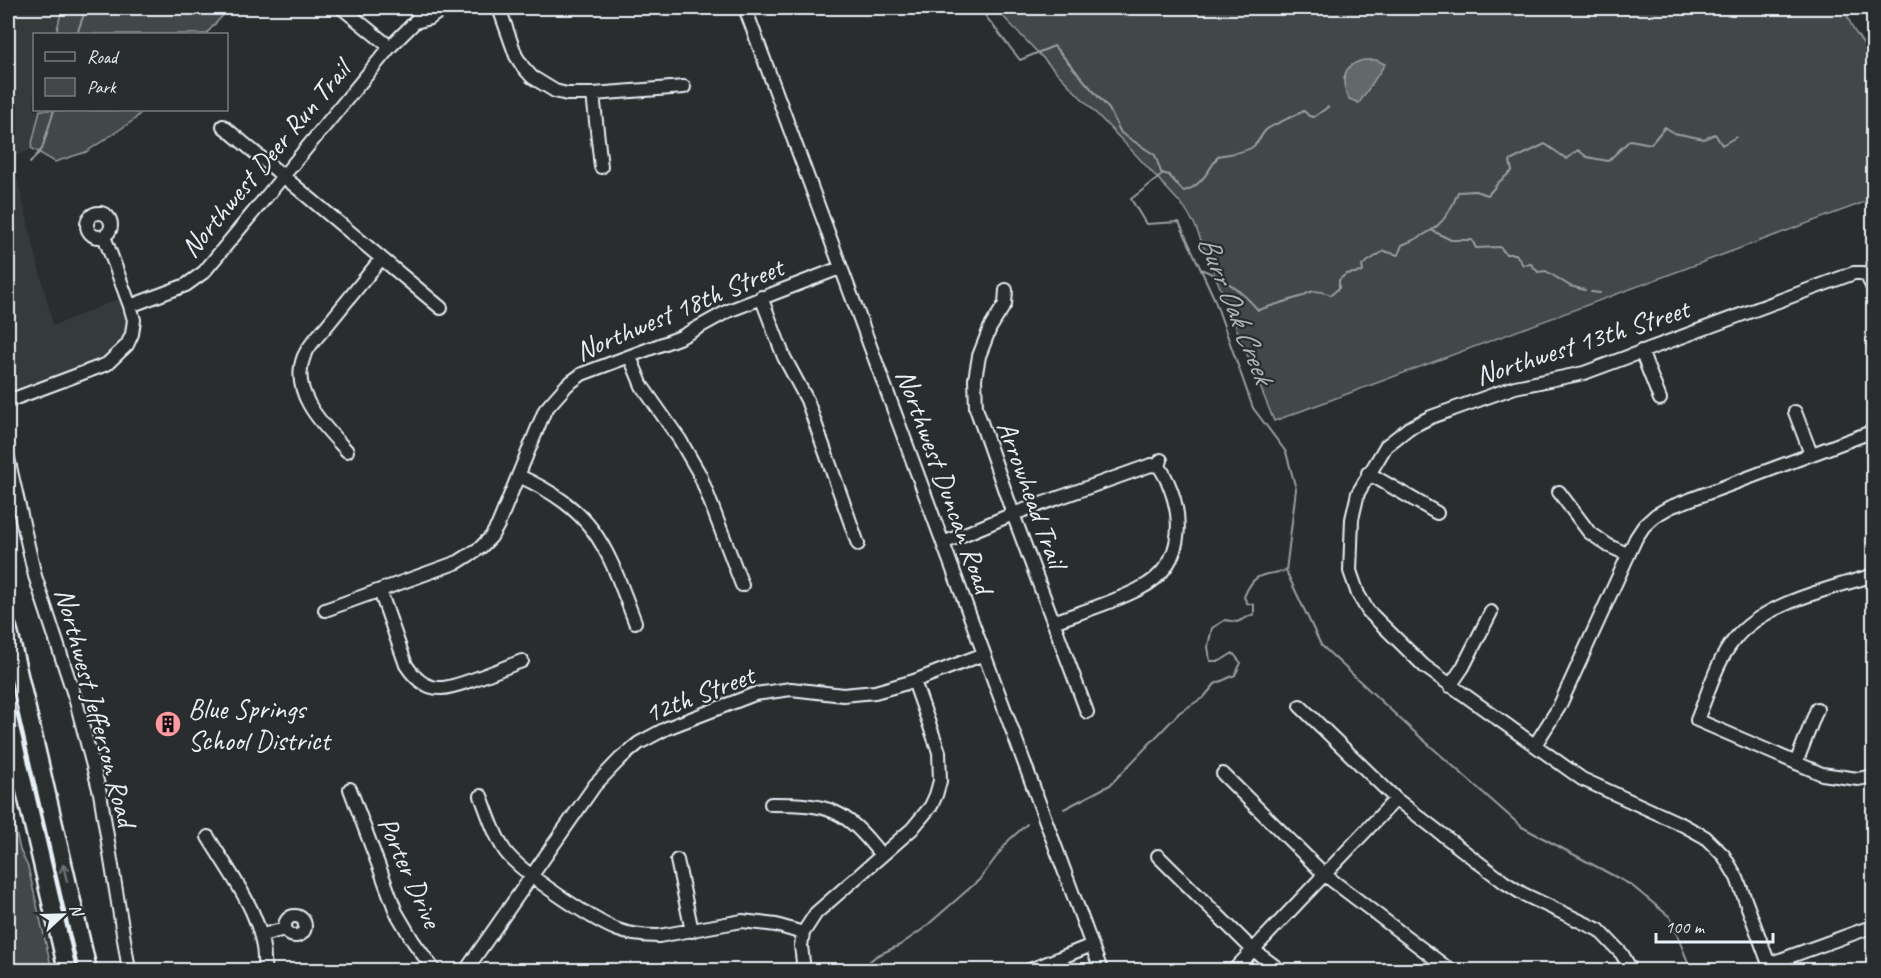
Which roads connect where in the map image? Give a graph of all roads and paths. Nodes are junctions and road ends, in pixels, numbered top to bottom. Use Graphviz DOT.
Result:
graph roads {
  1 [pos="342,8"];
  2 [pos="424,8"];
  3 [pos="444,8"];
  4 [pos="499,8"];
  5 [pos="745,8"];
  6 [pos="414,22"];
  7 [pos="390,47"];
  8 [pos="684,87"];
  9 [pos="593,94"];
  10 [pos="223,126"];
  11 [pos="601,167"];
  12 [pos="283,177"];
  13 [pos="104,236"];
  14 [pos="381,259"];
  15 [pos="840,268"];
  16 [pos="1006,290"];
  17 [pos="1874,290"];
  18 [pos="761,297"];
  19 [pos="130,306"];
  20 [pos="441,308"];
  21 [pos="1641,351"];
  22 [pos="630,357"];
  23 [pos="1660,399"];
  24 [pos="8,401"];
  25 [pos="1795,412"];
  26 [pos="1874,430"];
  27 [pos="346,451"];
  28 [pos="1811,454"];
  29 [pos="8,458"];
  30 [pos="1368,473"];
  31 [pos="519,476"];
  32 [pos="1559,492"];
  33 [pos="1437,513"];
  34 [pos="1013,514"];
  35 [pos="943,543"];
  36 [pos="858,544"];
  37 [pos="1627,554"];
  38 [pos="1873,576"];
  39 [pos="742,585"];
  40 [pos="380,591"];
  41 [pos="326,610"];
  42 [pos="1491,612"];
  43 [pos="635,622"];
  44 [pos="1053,622"];
  45 [pos="8,628"];
  46 [pos="984,654"];
  47 [pos="522,661"];
  48 [pos="914,681"];
  49 [pos="1450,686"];
  50 [pos="1300,706"];
  51 [pos="1817,709"];
  52 [pos="1086,712"];
  53 [pos="8,718"];
  54 [pos="1535,745"];
  55 [pos="1796,763"];
  56 [pos="1223,774"];
  57 [pos="1874,776"];
  58 [pos="350,789"];
  59 [pos="481,796"];
  60 [pos="1396,800"];
  61 [pos="771,804"];
  62 [pos="208,837"];
  63 [pos="881,855"];
  64 [pos="1158,856"];
  65 [pos="677,860"];
  66 [pos="1325,875"];
  67 [pos="532,876"];
  68 [pos="1874,926"];
  69 [pos="285,928"];
  70 [pos="692,931"];
  71 [pos="803,933"];
  72 [pos="262,935"];
  73 [pos="1092,945"];
  74 [pos="1252,949"];
  75 [pos="67,970"];
  76 [pos="88,970"];
  77 [pos="129,970"];
  78 [pos="264,970"];
  79 [pos="434,970"];
  80 [pos="466,970"];
  81 [pos="804,970"];
  82 [pos="1030,970"];
  83 [pos="1101,970"];
  84 [pos="1234,970"];
  85 [pos="1280,970"];
  86 [pos="1450,970"];
  87 [pos="1631,970"];
  1 -- 7 [label="street"];
  2 -- 6 [label="street, Northwest Deer Run Trail"];
  3 -- 6 [label="street, Northwest Deer Run Trail"];
  4 -- 9 [label="street"];
  5 -- 15 [label="street, Northwest Duncan Road"];
  6 -- 7 [label="street, Northwest Deer Run Trail"];
  7 -- 12 [label="street, Northwest Deer Run Trail"];
  8 -- 9 [label="street"];
  9 -- 11 [label="street"];
  10 -- 12 [label="street"];
  12 -- 14 [label="street"];
  12 -- 19 [label="street, Northwest Deer Run Trail"];
  13 -- 19 [label="street"];
  14 -- 20 [label="street"];
  14 -- 27 [label="street"];
  15 -- 18 [label="street, Northwest 18th Street"];
  15 -- 35 [label="street, Northwest Duncan Road"];
  16 -- 34 [label="street, Arrowhead Trail"];
  17 -- 21 [label="street, Northwest 13th Street"];
  18 -- 22 [label="street, Northwest 18th Street"];
  18 -- 36 [label="street"];
  19 -- 24 [label="street"];
  21 -- 23 [label="street"];
  21 -- 30 [label="street, Northwest 13th Street"];
  22 -- 31 [label="street, Northwest 18th Street"];
  22 -- 39 [label="street"];
  25 -- 28 [label="street"];
  26 -- 28 [label="street"];
  28 -- 37 [label="street"];
  29 -- 77 [label="street, Northwest Jefferson Road"];
  30 -- 33 [label="street"];
  30 -- 49 [label="street, Northwest 13th Street"];
  31 -- 40 [label="street, Northwest 18th Street"];
  31 -- 43 [label="street"];
  32 -- 37 [label="street"];
  34 -- 35 [label="street"];
  34 -- 44 [label="street, Arrowhead Trail"];
  34 -- 44 [label="street"];
  35 -- 46 [label="street, Northwest Duncan Road"];
  37 -- 54 [label="street"];
  38 -- 55 [label="street"];
  40 -- 41 [label="street, Northwest 18th Street"];
  40 -- 47 [label="street"];
  42 -- 49 [label="street"];
  44 -- 52 [label="street, Arrowhead Trail"];
  76 -- 45 [label="highway, one-way"];
  46 -- 48 [label="street, 12th Street"];
  46 -- 73 [label="street, Northwest Duncan Road"];
  48 -- 63 [label="street"];
  48 -- 67 [label="street, 12th Street"];
  49 -- 54 [label="street, Northwest 13th Street"];
  50 -- 60 [label="street"];
  51 -- 55 [label="street"];
  53 -- 75 [label="highway"];
  54 -- 68 [label="street, Northwest 13th Street"];
  55 -- 57 [label="street"];
  56 -- 66 [label="street"];
  58 -- 79 [label="street, Porter Drive"];
  59 -- 67 [label="street"];
  60 -- 66 [label="street"];
  60 -- 87 [label="street"];
  61 -- 63 [label="street"];
  62 -- 72 [label="street"];
  63 -- 71 [label="street"];
  64 -- 74 [label="street"];
  65 -- 70 [label="street"];
  66 -- 74 [label="street"];
  66 -- 86 [label="street"];
  67 -- 70 [label="street"];
  67 -- 80 [label="street, 12th Street"];
  69 -- 72 [label="street"];
  70 -- 71 [label="street"];
  71 -- 81 [label="street"];
  72 -- 78 [label="street"];
  73 -- 82 [label="street"];
  73 -- 83 [label="street, Northwest Duncan Road"];
  74 -- 84 [label="street"];
  74 -- 85 [label="street"];
}
